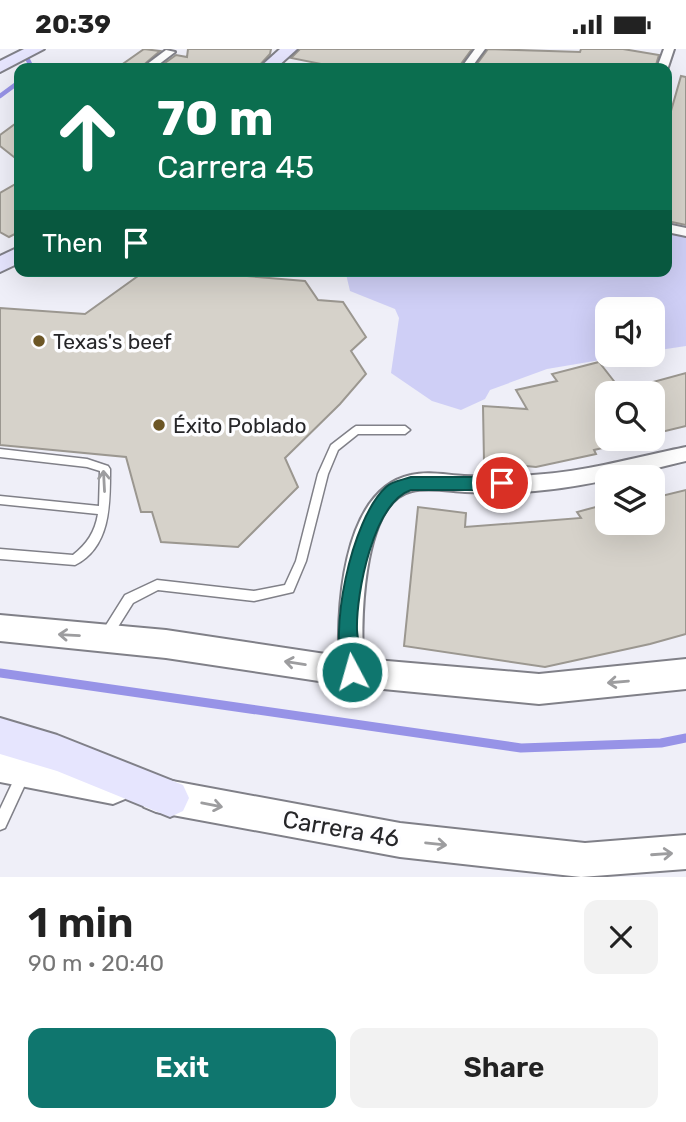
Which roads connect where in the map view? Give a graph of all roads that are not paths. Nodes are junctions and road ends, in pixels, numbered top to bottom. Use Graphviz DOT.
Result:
graph roads {
  1 [pos="35,49"];
  2 [pos="289,49"];
  3 [pos="170,51"];
  4 [pos="154,63"];
  5 [pos="277,63"];
  6 [pos="5,64"];
  7 [pos="405,430"];
  8 [pos="0,453"];
  9 [pos="686,454"];
  10 [pos="0,500"];
  11 [pos="105,511"];
  12 [pos="0,554"];
  13 [pos="0,628"];
  14 [pos="105,638"];
  15 [pos="352,672"];
  16 [pos="686,674"];
  17 [pos="0,736"];
  18 [pos="13,768"];
  19 [pos="170,797"];
  20 [pos="0,823"];
  21 [pos="686,852"];
  1 -- 6 [label="main road"];
  2 -- 5 [label="main road"];
  3 -- 4 [label="street"];
  7 -- 14 [label="lane"];
  11 -- 8 [label="lane, one-way"];
  9 -- 15 [label="street"];
  10 -- 11 [label="lane"];
  11 -- 12 [label="lane"];
  14 -- 13 [label="street, one-way"];
  15 -- 14 [label="street, one-way"];
  16 -- 15 [label="street, one-way"];
  17 -- 19 [label="main road"];
  18 -- 19 [label="street, Carrera 46"];
  18 -- 20 [label="lane"];
  19 -- 21 [label="street, Carrera 46, one-way"];
}
